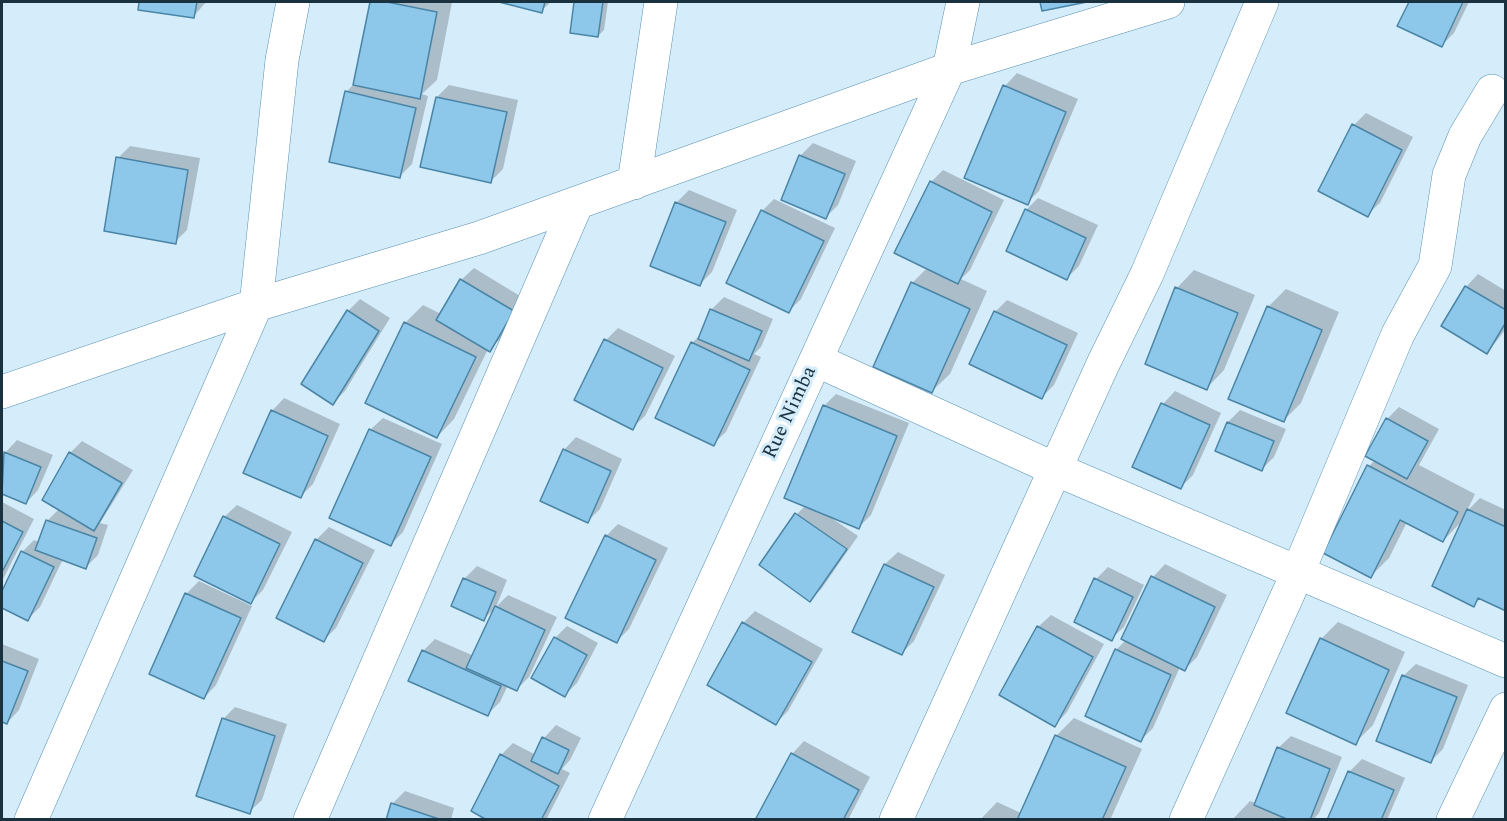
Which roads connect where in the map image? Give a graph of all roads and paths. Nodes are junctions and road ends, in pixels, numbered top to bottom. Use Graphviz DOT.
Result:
graph roads {
  1 [pos="293,2"];
  2 [pos="661,2"];
  3 [pos="963,2"];
  4 [pos="1168,2"];
  5 [pos="1262,2"];
  6 [pos="949,69"];
  7 [pos="1492,91"];
  8 [pos="634,183"];
  9 [pos="577,203"];
  10 [pos="256,304"];
  11 [pos="816,360"];
  12 [pos="2,392"];
  13 [pos="1055,469"];
  14 [pos="1298,572"];
  15 [pos="1506,661"];
  16 [pos="1506,710"];
  17 [pos="31,819"];
  18 [pos="310,819"];
  19 [pos="605,819"];
  20 [pos="896,819"];
  21 [pos="1186,819"];
  22 [pos="1453,819"];
  1 -- 10 [label="street"];
  2 -- 8 [label="street"];
  3 -- 6 [label="street, Rue Nimba"];
  4 -- 6 [label="street"];
  5 -- 13 [label="street"];
  6 -- 8 [label="street"];
  6 -- 11 [label="street, Rue Nimba"];
  7 -- 14 [label="street"];
  8 -- 9 [label="street"];
  9 -- 10 [label="street"];
  9 -- 18 [label="street"];
  10 -- 12 [label="street"];
  10 -- 17 [label="street"];
  11 -- 13 [label="street"];
  11 -- 19 [label="street, Rue Nimba"];
  13 -- 14 [label="street"];
  13 -- 20 [label="street"];
  14 -- 15 [label="street"];
  14 -- 21 [label="street"];
  16 -- 22 [label="street"];
}
